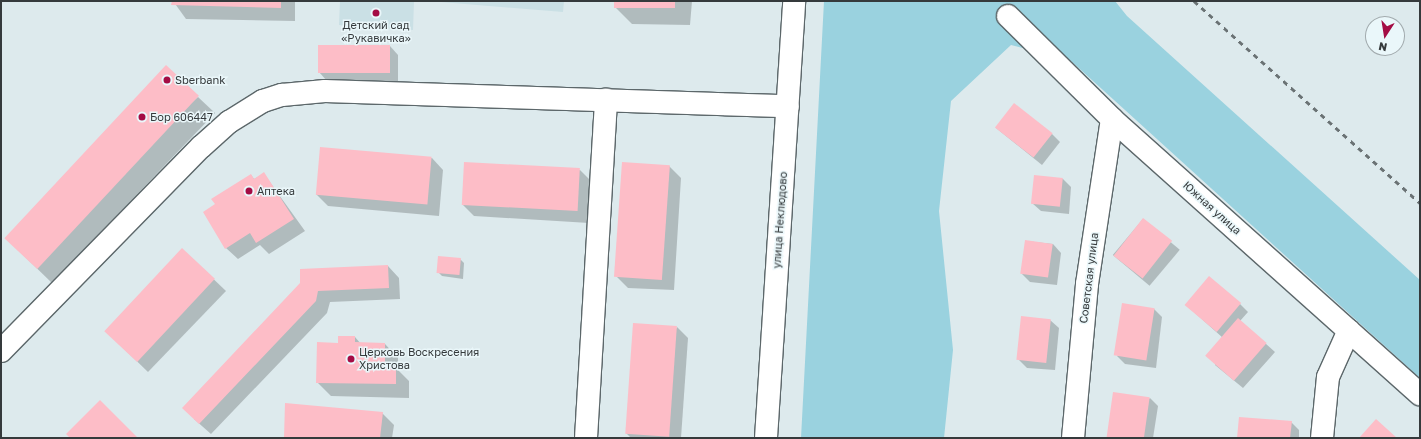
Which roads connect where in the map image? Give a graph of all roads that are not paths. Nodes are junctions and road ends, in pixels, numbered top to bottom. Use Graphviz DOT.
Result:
graph roads {
  1 [pos="794,1"];
  2 [pos="1008,16"];
  3 [pos="606,100"];
  4 [pos="788,106"];
  5 [pos="1112,120"];
  6 [pos="1349,330"];
  7 [pos="1,351"];
  8 [pos="1420,394"];
  9 [pos="586,438"];
  10 [pos="766,438"];
  11 [pos="1073,438"];
  12 [pos="1322,438"];
  1 -- 4 [label="street, улица Неклюдово"];
  2 -- 5 [label="street, Южная улица"];
  3 -- 4 [label="street"];
  3 -- 7 [label="street"];
  3 -- 9 [label="street"];
  4 -- 10 [label="street, улица Неклюдово"];
  5 -- 6 [label="street, Южная улица"];
  5 -- 11 [label="street, Советская улица"];
  6 -- 8 [label="street, Южная улица"];
  6 -- 12 [label="street"];
}
